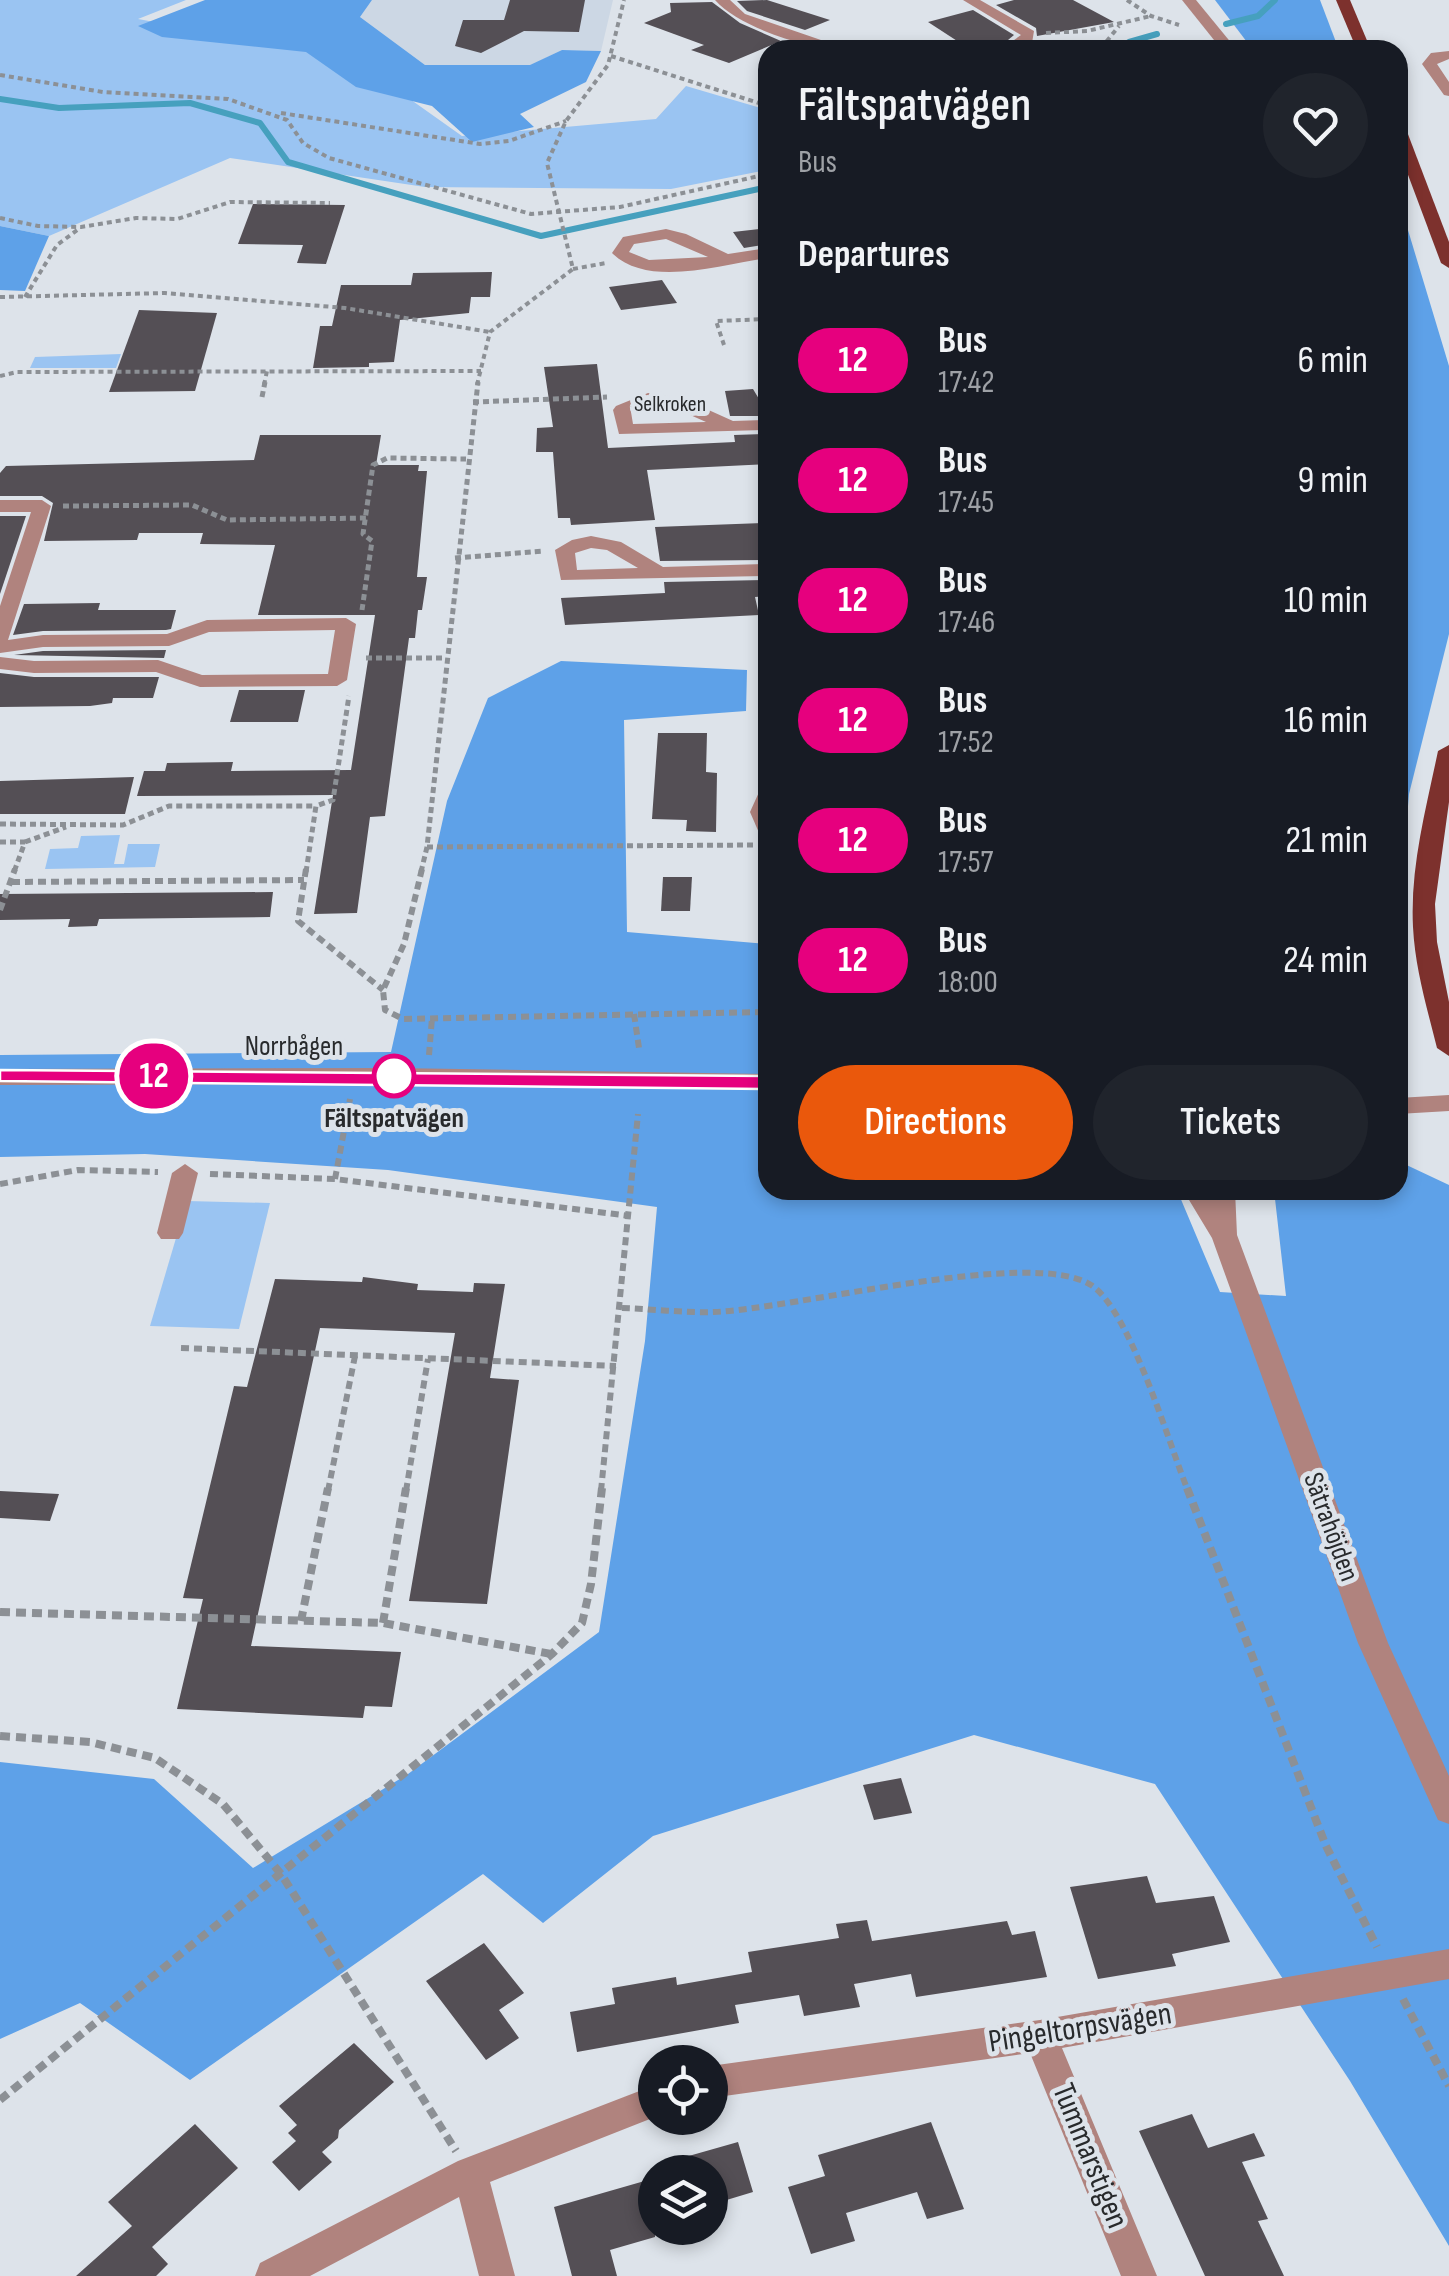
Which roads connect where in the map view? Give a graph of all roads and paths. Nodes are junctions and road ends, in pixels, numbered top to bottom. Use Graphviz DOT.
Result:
graph roads {
  1 [pos="624,0"];
  2 [pos="722,0"];
  3 [pos="970,0"];
  4 [pos="1128,0"];
  5 [pos="1189,0"];
  6 [pos="1343,0"];
  7 [pos="1151,16"];
  8 [pos="1120,25"];
  9 [pos="1026,32"];
  10 [pos="1188,34"];
  11 [pos="812,40"];
  12 [pos="1025,40"];
  13 [pos="1108,40"];
  14 [pos="1222,40"];
  15 [pos="1360,40"];
  16 [pos="1449,55"];
  17 [pos="611,56"];
  18 [pos="0,75"];
  19 [pos="1449,92"];
  20 [pos="758,103"];
  21 [pos="275,113"];
  22 [pos="566,121"];
  23 [pos="1408,155"];
  24 [pos="758,176"];
  25 [pos="330,204"];
  26 [pos="557,215"];
  27 [pos="0,218"];
  28 [pos="82,227"];
  29 [pos="758,254"];
  30 [pos="724,258"];
  31 [pos="1449,263"];
  32 [pos="25,296"];
  33 [pos="0,297"];
  34 [pos="758,319"];
  35 [pos="490,332"];
  36 [pos="724,345"];
  37 [pos="267,371"];
  38 [pos="481,371"];
  39 [pos="0,376"];
  40 [pos="262,397"];
  41 [pos="473,402"];
  42 [pos="630,402"];
  43 [pos="758,425"];
  44 [pos="730,426"];
  45 [pos="466,460"];
  46 [pos="0,506"];
  47 [pos="42,506"];
  48 [pos="366,518"];
  49 [pos="565,550"];
  50 [pos="455,558"];
  51 [pos="758,570"];
  52 [pos="658,573"];
  53 [pos="360,619"];
  54 [pos="0,638"];
  55 [pos="0,647"];
  56 [pos="347,658"];
  57 [pos="444,658"];
  58 [pos="0,662"];
  59 [pos="1449,751"];
  60 [pos="316,806"];
  61 [pos="0,824"];
  62 [pos="73,824"];
  63 [pos="0,842"];
  64 [pos="25,842"];
  65 [pos="758,844"];
  66 [pos="426,846"];
  67 [pos="304,880"];
  68 [pos="12,882"];
  69 [pos="0,910"];
  70 [pos="384,990"];
  71 [pos="758,1012"];
  72 [pos="634,1014"];
  73 [pos="432,1018"];
  74 [pos="639,1048"];
  75 [pos="1449,1048"];
  76 [pos="429,1054"];
  77 [pos="0,1077"];
  78 [pos="758,1082"];
  79 [pos="350,1099"];
  80 [pos="1449,1103"];
  81 [pos="1408,1105"];
  82 [pos="638,1114"];
  83 [pos="185,1173"];
  84 [pos="335,1178"];
  85 [pos="0,1184"];
  86 [pos="1202,1200"];
  87 [pos="1223,1200"];
  88 [pos="630,1216"];
  89 [pos="170,1233"];
  90 [pos="1225,1238"];
  91 [pos="622,1308"];
  92 [pos="181,1348"];
  93 [pos="354,1356"];
  94 [pos="428,1359"];
  95 [pos="616,1366"];
  96 [pos="0,1612"];
  97 [pos="301,1621"];
  98 [pos="383,1624"];
  99 [pos="552,1654"];
  100 [pos="0,1736"];
  101 [pos="1449,1810"];
  102 [pos="281,1874"];
  103 [pos="1449,1964"];
  104 [pos="1391,1976"];
  105 [pos="1040,2036"];
  106 [pos="728,2079"];
  107 [pos="1449,2086"];
  108 [pos="0,2100"];
  109 [pos="638,2108"];
  110 [pos="470,2173"];
  111 [pos="273,2276"];
  112 [pos="497,2276"];
  113 [pos="1139,2276"];
  1 -- 17 [label="path"];
  2 -- 11 [label="street"];
  3 -- 9 [label="street"];
  4 -- 7 [label="path"];
  5 -- 14 [label="street"];
  6 -- 15 [label="main road"];
  7 -- 8 [label="path"];
  7 -- 10 [label="path"];
  8 -- 9 [label="path"];
  8 -- 13 [label="path"];
  9 -- 12 [label="street"];
  16 -- 19 [label="street"];
  17 -- 20 [label="path"];
  17 -- 22 [label="path"];
  18 -- 21 [label="path"];
  21 -- 22 [label="path"];
  21 -- 26 [label="path"];
  22 -- 26 [label="path"];
  23 -- 31 [label="main road"];
  24 -- 26 [label="path"];
  25 -- 28 [label="path"];
  26 -- 35 [label="path"];
  27 -- 28 [label="path"];
  28 -- 32 [label="path"];
  29 -- 30 [label="street"];
  30 -- 30 [label="street"];
  32 -- 33 [label="path"];
  32 -- 35 [label="path"];
  34 -- 36 [label="path"];
  35 -- 38 [label="path"];
  37 -- 38 [label="path"];
  37 -- 39 [label="path"];
  37 -- 40 [label="path"];
  38 -- 41 [label="path"];
  41 -- 42 [label="path"];
  41 -- 45 [label="path"];
  42 -- 44 [label="street, Selkroken"];
  42 -- 44 [label="street, Selkroken"];
  43 -- 44 [label="street, Selkroken"];
  45 -- 48 [label="path"];
  45 -- 50 [label="path"];
  46 -- 47 [label="street"];
  47 -- 48 [label="path"];
  47 -- 54 [label="street"];
  48 -- 53 [label="path"];
  49 -- 50 [label="path"];
  49 -- 52 [label="street"];
  49 -- 52 [label="street"];
  50 -- 57 [label="path"];
  51 -- 52 [label="street"];
  55 -- 56 [label="street"];
  56 -- 57 [label="path"];
  56 -- 58 [label="street"];
  56 -- 60 [label="path"];
  57 -- 66 [label="path"];
  59 -- 75 [label="main road"];
  60 -- 62 [label="path"];
  60 -- 67 [label="path"];
  61 -- 62 [label="path"];
  62 -- 64 [label="path"];
  63 -- 64 [label="path"];
  64 -- 68 [label="path"];
  65 -- 66 [label="path"];
  66 -- 70 [label="path"];
  67 -- 68 [label="path"];
  67 -- 70 [label="path"];
  68 -- 69 [label="path"];
  70 -- 73 [label="path"];
  71 -- 72 [label="path"];
  72 -- 73 [label="path"];
  72 -- 74 [label="path"];
  73 -- 76 [label="path"];
  77 -- 78 [label="street, Norrbågen"];
  79 -- 84 [label="path"];
  80 -- 81 [label="street"];
  82 -- 88 [label="path"];
  83 -- 84 [label="path"];
  83 -- 85 [label="path"];
  83 -- 89 [label="street"];
  84 -- 88 [label="path"];
  86 -- 90 [label="street, Sätrahöjden"];
  87 -- 90 [label="street, Sätrahöjden"];
  88 -- 91 [label="path"];
  90 -- 101 [label="street, Sätrahöjden"];
  91 -- 95 [label="path"];
  91 -- 104 [label="path"];
  92 -- 93 [label="path"];
  93 -- 94 [label="path"];
  93 -- 97 [label="path"];
  94 -- 95 [label="path"];
  94 -- 98 [label="path"];
  95 -- 99 [label="path"];
  96 -- 97 [label="path"];
  97 -- 98 [label="path"];
  98 -- 99 [label="path"];
  99 -- 102 [label="path"];
  100 -- 102 [label="path"];
  102 -- 108 [label="path"];
  102 -- 110 [label="path"];
  103 -- 104 [label="street, Pingeltorpsvägen"];
  104 -- 105 [label="street, Pingeltorpsvägen"];
  104 -- 107 [label="path"];
  105 -- 106 [label="street, Pingeltorpsvägen"];
  105 -- 113 [label="street, Tummarstigen"];
  109 -- 110 [label="street"];
  110 -- 111 [label="street"];
  110 -- 112 [label="street"];
}
